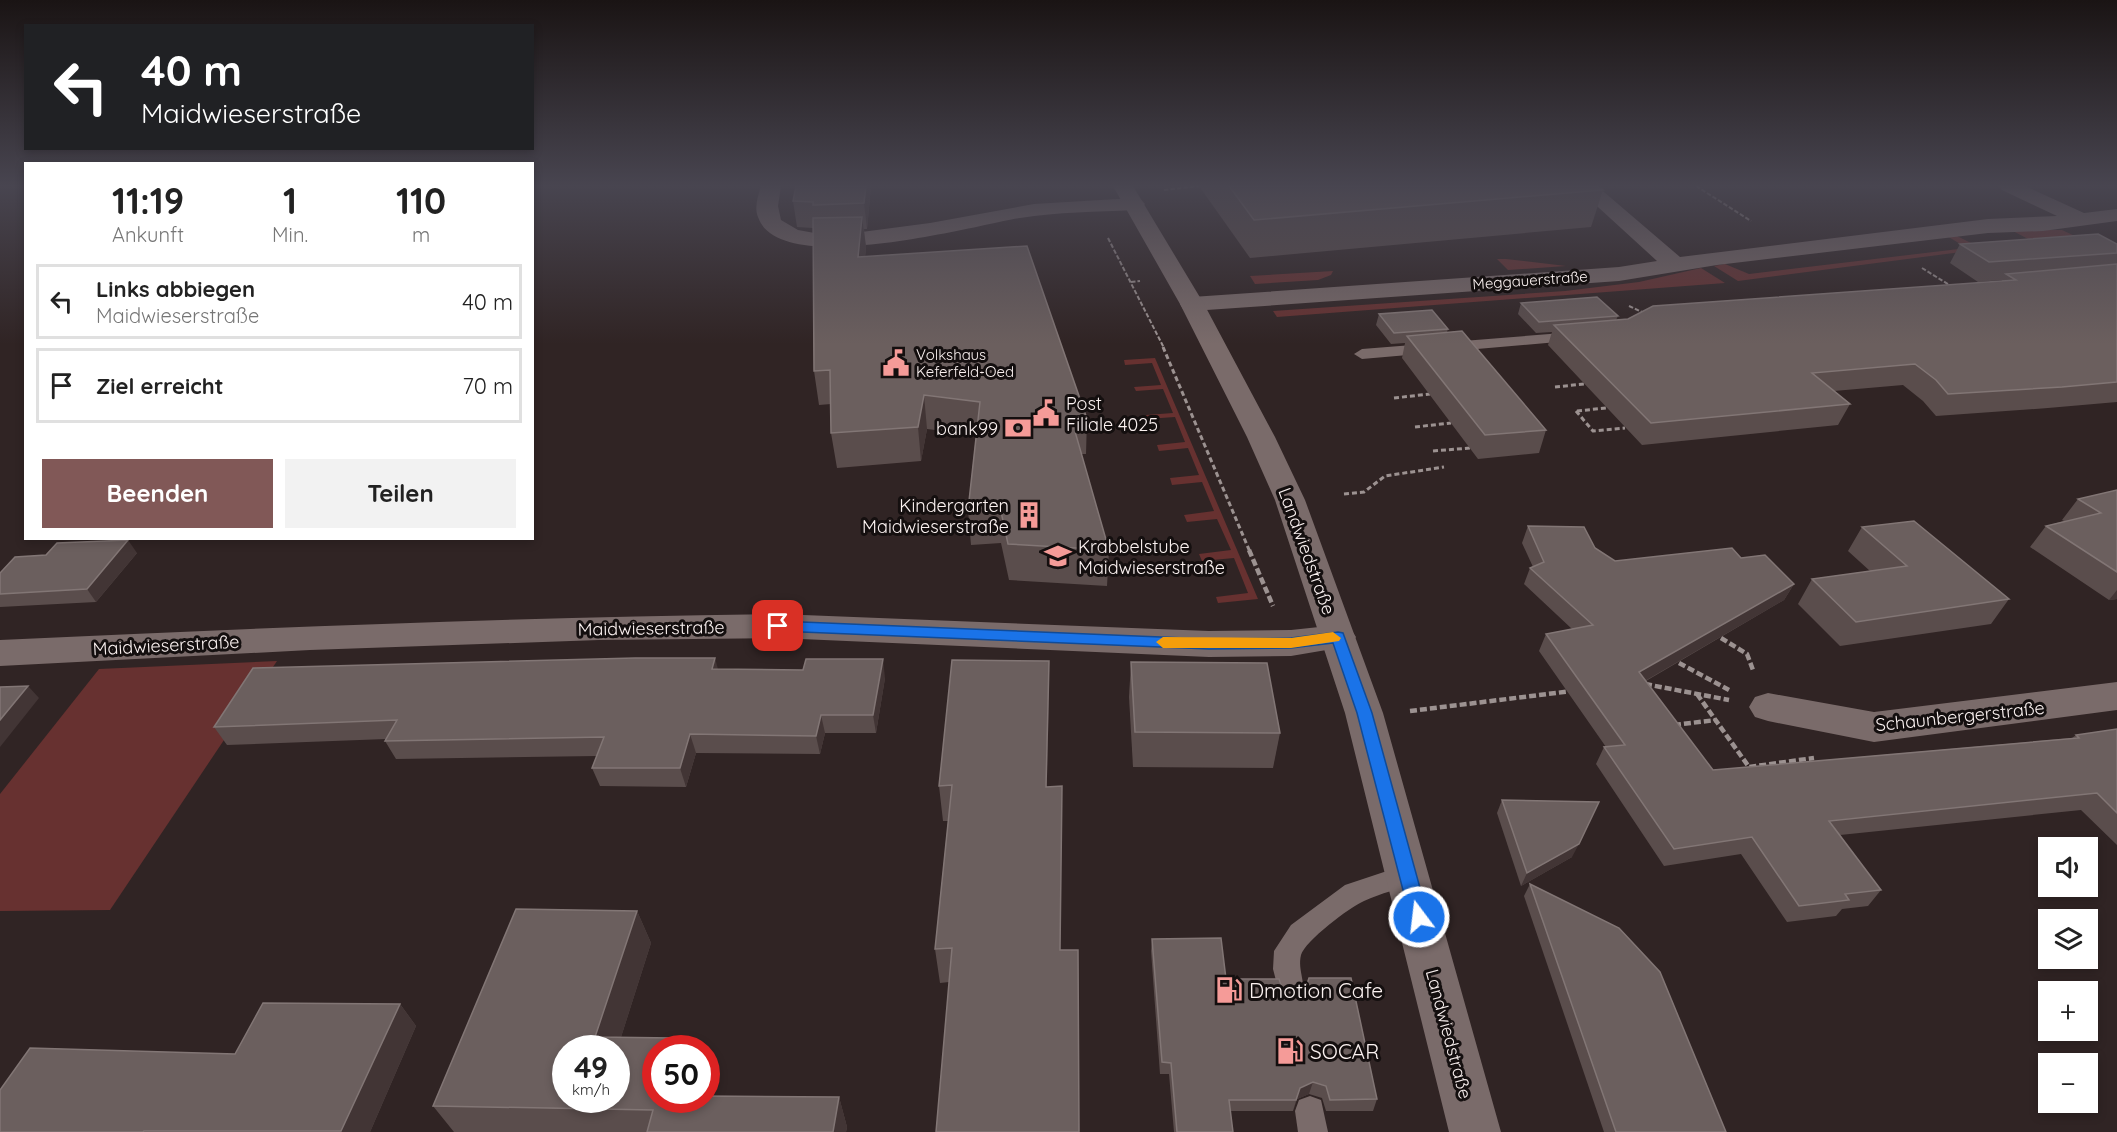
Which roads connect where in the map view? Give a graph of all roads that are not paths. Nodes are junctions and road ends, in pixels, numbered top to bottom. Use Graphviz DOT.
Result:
graph roads {
  1 [pos="819,239"];
  2 [pos="845,239"];
  3 [pos="1161,239"];
  4 [pos="1646,239"];
  5 [pos="1882,239"];
  6 [pos="1674,264"];
  7 [pos="1192,304"];
  8 [pos="1586,336"];
  9 [pos="1362,354"];
  10 [pos="1338,637"];
  11 [pos="0,653"];
  12 [pos="2117,696"];
  13 [pos="1768,707"];
  14 [pos="1408,874"];
  15 [pos="1291,991"];
  16 [pos="1475,1132"];
  1 -- 2 [label="street"];
  3 -- 7 [label="street, Landwiedstraße"];
  4 -- 6 [label="street"];
  5 -- 6 [label="street, Meggauerstraße"];
  6 -- 7 [label="street, Meggauerstraße"];
  7 -- 10 [label="street, Landwiedstraße"];
  8 -- 9 [label="lane"];
  10 -- 11 [label="street, Maidwieserstraße"];
  10 -- 14 [label="street, Landwiedstraße"];
  12 -- 13 [label="street, Schaunbergerstraße"];
  14 -- 15 [label="lane"];
  14 -- 16 [label="street, Landwiedstraße"];
}
